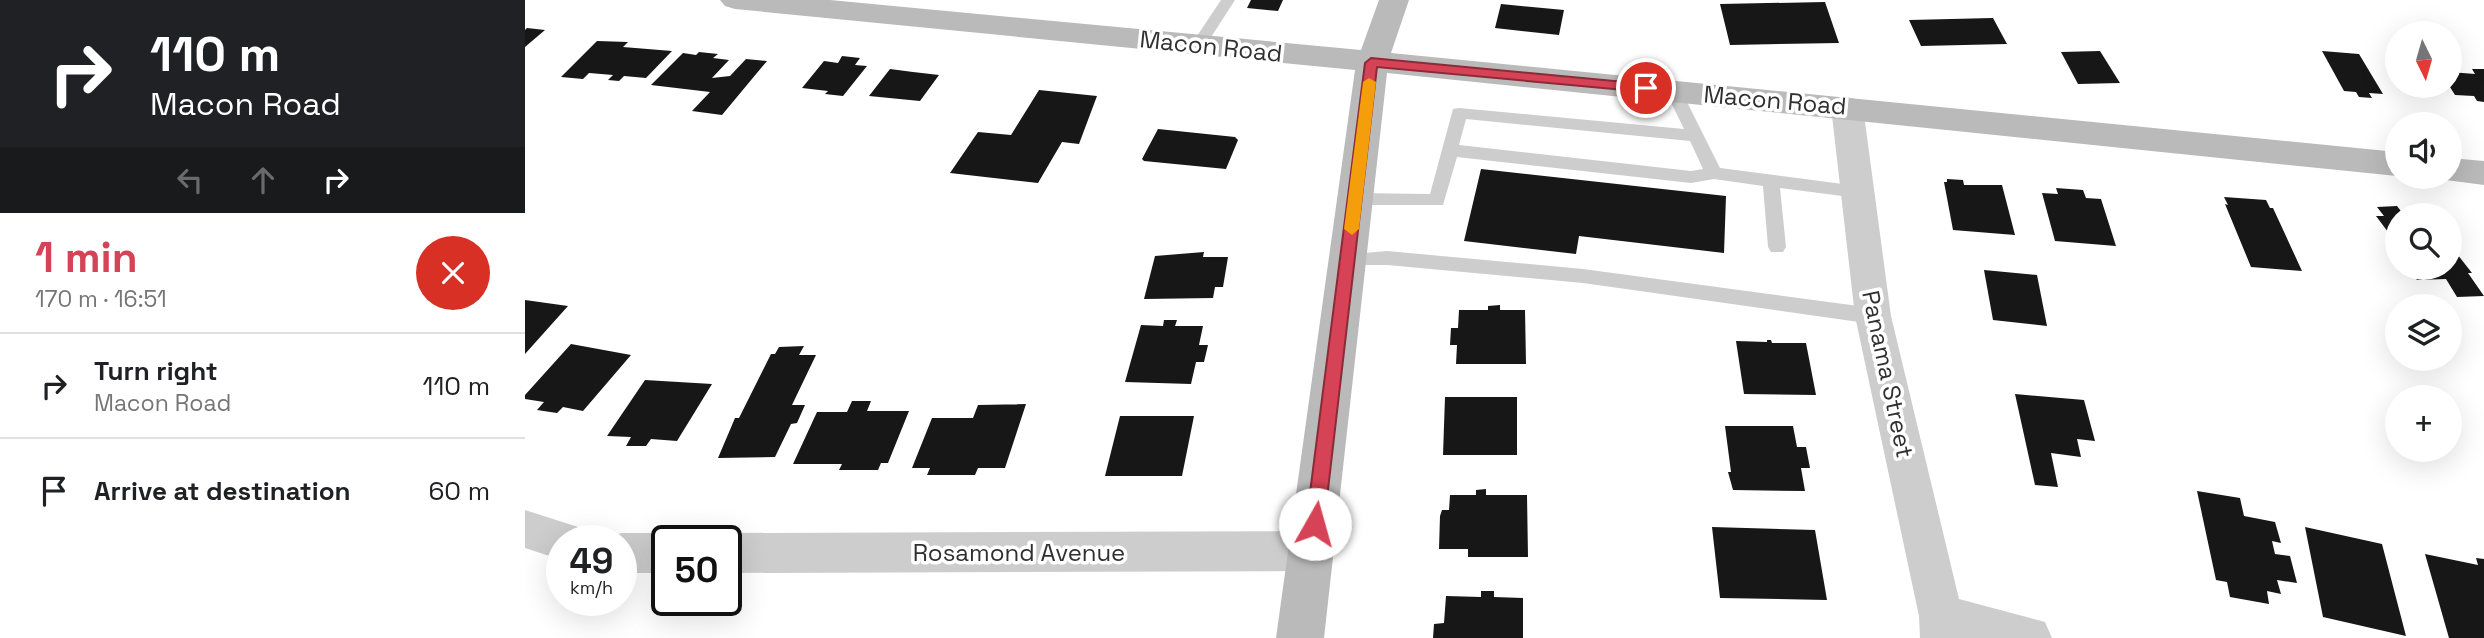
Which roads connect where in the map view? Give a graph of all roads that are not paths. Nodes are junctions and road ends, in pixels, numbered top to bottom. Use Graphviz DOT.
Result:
graph roads {
  1 [pos="735,0"];
  2 [pos="1228,0"];
  3 [pos="1394,0"];
  4 [pos="1199,45"];
  5 [pos="1371,63"];
  6 [pos="1673,90"];
  7 [pos="1847,107"];
  8 [pos="1696,136"];
  9 [pos="1450,150"];
  10 [pos="2385,163"];
  11 [pos="2462,171"];
  12 [pos="1714,173"];
  13 [pos="2484,173"];
  14 [pos="1771,181"];
  15 [pos="1857,192"];
  16 [pos="1355,199"];
  17 [pos="1777,247"];
  18 [pos="1348,261"];
  19 [pos="1873,316"];
  20 [pos="525,529"];
  21 [pos="546,536"];
  22 [pos="1312,551"];
  23 [pos="742,553"];
  24 [pos="1942,627"];
  25 [pos="1300,638"];
  26 [pos="2029,638"];
  1 -- 4 [label="main road, Macon Road"];
  2 -- 4 [label="lane"];
  3 -- 5 [label="main road"];
  4 -- 5 [label="main road, Macon Road"];
  5 -- 6 [label="main road, Macon Road"];
  5 -- 16 [label="main road"];
  6 -- 7 [label="main road, Macon Road"];
  6 -- 8 [label="lane"];
  7 -- 10 [label="main road, Macon Road"];
  7 -- 15 [label="street, Panama Street"];
  8 -- 9 [label="lane"];
  8 -- 12 [label="lane"];
  9 -- 12 [label="lane"];
  9 -- 16 [label="lane"];
  11 -- 13 [label="main road"];
  12 -- 14 [label="lane"];
  14 -- 15 [label="lane"];
  14 -- 17 [label="lane"];
  15 -- 19 [label="street, Panama Street"];
  16 -- 18 [label="main road"];
  18 -- 19 [label="lane"];
  18 -- 22 [label="main road"];
  19 -- 24 [label="street, Panama Street"];
  20 -- 21 [label="street"];
  22 -- 23 [label="street, Rosamond Avenue"];
  22 -- 25 [label="main road"];
  24 -- 26 [label="street"];
}
